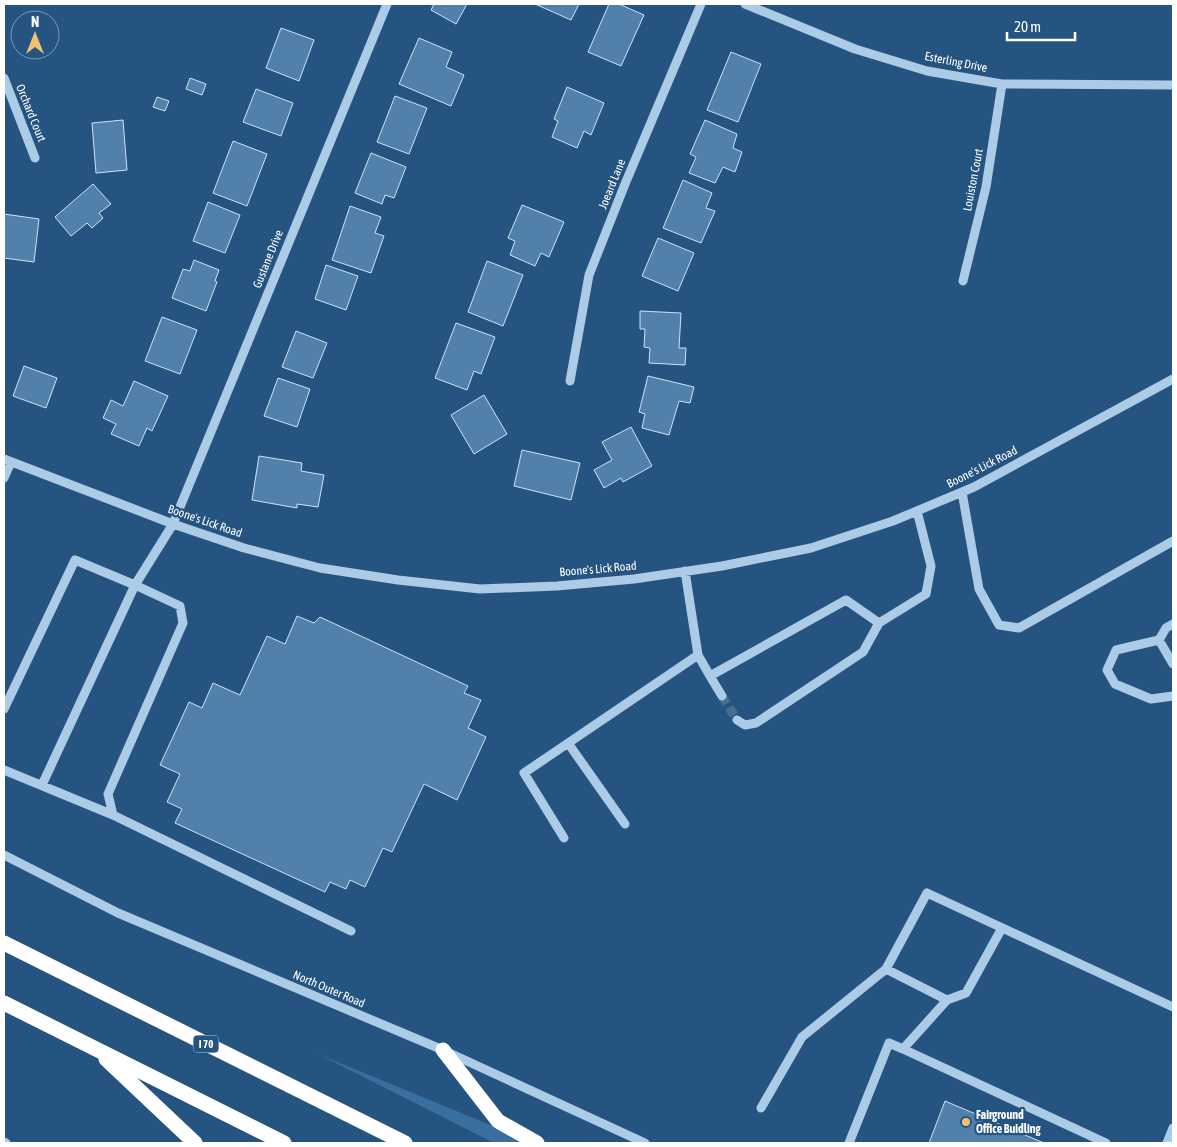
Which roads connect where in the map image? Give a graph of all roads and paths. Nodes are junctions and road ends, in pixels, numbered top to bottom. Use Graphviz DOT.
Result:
graph roads {
  1 [pos="387,4"];
  2 [pos="701,4"];
  3 [pos="744,4"];
  4 [pos="4,78"];
  5 [pos="1002,84"];
  6 [pos="1173,85"];
  7 [pos="35,158"];
  8 [pos="962,280"];
  9 [pos="1173,379"];
  10 [pos="570,381"];
  11 [pos="7,461"];
  12 [pos="4,478"];
  13 [pos="962,492"];
  14 [pos="917,511"];
  15 [pos="173,524"];
  16 [pos="1173,541"];
  17 [pos="685,571"];
  18 [pos="135,586"];
  19 [pos="879,623"];
  20 [pos="1173,624"];
  21 [pos="1159,640"];
  22 [pos="698,656"];
  23 [pos="1173,664"];
  24 [pos="710,676"];
  25 [pos="722,696"];
  26 [pos="1173,696"];
  27 [pos="4,709"];
  28 [pos="737,720"];
  29 [pos="568,743"];
  30 [pos="4,770"];
  31 [pos="42,785"];
  32 [pos="113,815"];
  33 [pos="625,824"];
  34 [pos="564,838"];
  35 [pos="4,855"];
  36 [pos="1002,928"];
  37 [pos="351,931"];
  38 [pos="4,943"];
  39 [pos="886,969"];
  40 [pos="947,1000"];
  41 [pos="4,1003"];
  42 [pos="1173,1007"];
  43 [pos="94,1048"];
  44 [pos="902,1049"];
  45 [pos="444,1050"];
  46 [pos="761,1108"];
  47 [pos="1173,1128"];
  48 [pos="1088,1140"];
  49 [pos="195,1143"];
  50 [pos="284,1143"];
  51 [pos="405,1143"];
  52 [pos="537,1143"];
  53 [pos="645,1143"];
  54 [pos="849,1143"];
  55 [pos="1106,1143"];
  56 [pos="1167,1143"];
  1 -- 15 [label="street, Gustane Drive"];
  2 -- 10 [label="street, Joeard Lane"];
  3 -- 5 [label="street, Esterling Drive"];
  4 -- 7 [label="street, Orchard Court"];
  5 -- 6 [label="street, Esterling Drive"];
  5 -- 8 [label="street, Louiston Court"];
  9 -- 13 [label="street, Boone's Lick Road"];
  11 -- 12 [label="street"];
  11 -- 15 [label="street, Boone's Lick Road"];
  13 -- 14 [label="street, Boone's Lick Road"];
  13 -- 16 [label="street"];
  14 -- 17 [label="street, Boone's Lick Road"];
  14 -- 19 [label="street"];
  15 -- 17 [label="street, Boone's Lick Road"];
  15 -- 18 [label="street, Gustane Drive"];
  17 -- 22 [label="street"];
  18 -- 27 [label="street"];
  18 -- 31 [label="street, Gustane Drive"];
  18 -- 32 [label="street"];
  19 -- 24 [label="street"];
  19 -- 28 [label="street"];
  20 -- 21 [label="street"];
  21 -- 23 [label="street"];
  21 -- 26 [label="street"];
  22 -- 24 [label="street"];
  22 -- 29 [label="street"];
  24 -- 25 [label="street"];
  29 -- 33 [label="street"];
  29 -- 34 [label="street"];
  30 -- 31 [label="street"];
  31 -- 32 [label="street"];
  32 -- 37 [label="street"];
  35 -- 45 [label="street, North Outer Road"];
  36 -- 39 [label="street"];
  36 -- 40 [label="street"];
  36 -- 42 [label="street"];
  38 -- 51 [label="highway, I 70"];
  39 -- 40 [label="street"];
  39 -- 46 [label="street"];
  40 -- 44 [label="street"];
  41 -- 43 [label="highway"];
  43 -- 49 [label="highway"];
  43 -- 50 [label="highway"];
  44 -- 48 [label="street"];
  44 -- 54 [label="street"];
  45 -- 52 [label="highway"];
  45 -- 53 [label="street, North Outer Road"];
  47 -- 56 [label="street"];
  48 -- 55 [label="street"];
}
